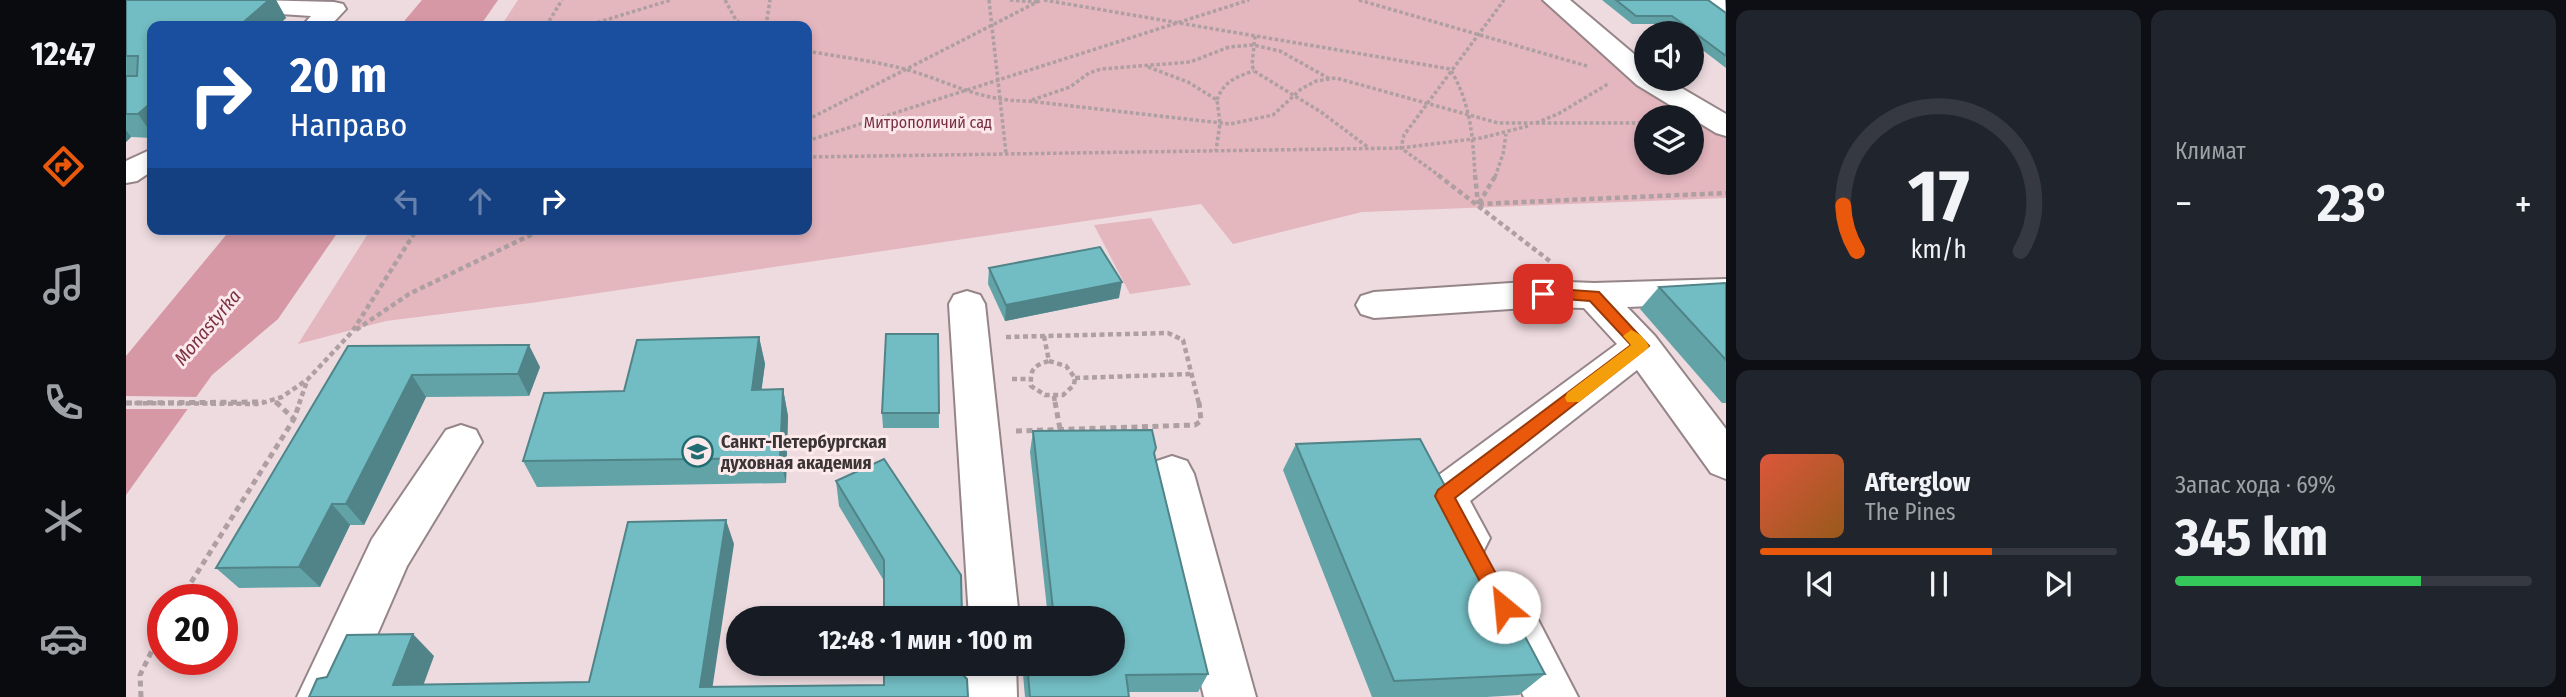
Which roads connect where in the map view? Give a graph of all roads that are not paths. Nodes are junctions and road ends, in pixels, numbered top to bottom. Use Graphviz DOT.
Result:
graph roads {
  1 [pos="1555,0"];
  2 [pos="1709,0"];
  3 [pos="265,4"];
  4 [pos="234,12"];
  5 [pos="1726,12"];
  6 [pos="321,21"];
  7 [pos="1634,72"];
  8 [pos="1664,91"];
  9 [pos="1726,127"];
  10 [pos="126,158"];
  11 [pos="147,158"];
  12 [pos="147,161"];
  13 [pos="126,174"];
  14 [pos="1726,291"];
  15 [pos="1594,296"];
  16 [pos="1374,305"];
  17 [pos="969,321"];
  18 [pos="1641,346"];
  19 [pos="1718,439"];
  20 [pos="461,442"];
  21 [pos="1172,474"];
  22 [pos="993,606"];
  23 [pos="990,676"];
  24 [pos="323,697"];
  25 [pos="991,697"];
  26 [pos="1230,697"];
  27 [pos="1552,697"];
  1 -- 7 [label="lane"];
  2 -- 5 [label="lane"];
  3 -- 4 [label="lane"];
  3 -- 6 [label="lane"];
  8 -- 9 [label="lane"];
  10 -- 11 [label="lane"];
  12 -- 13 [label="lane"];
  14 -- 15 [label="lane"];
  15 -- 16 [label="lane"];
  15 -- 18 [label="lane"];
  17 -- 22 [label="lane"];
  18 -- 19 [label="lane"];
  18 -- 27 [label="lane"];
  20 -- 24 [label="lane"];
  21 -- 26 [label="lane"];
  23 -- 25 [label="lane"];
}
